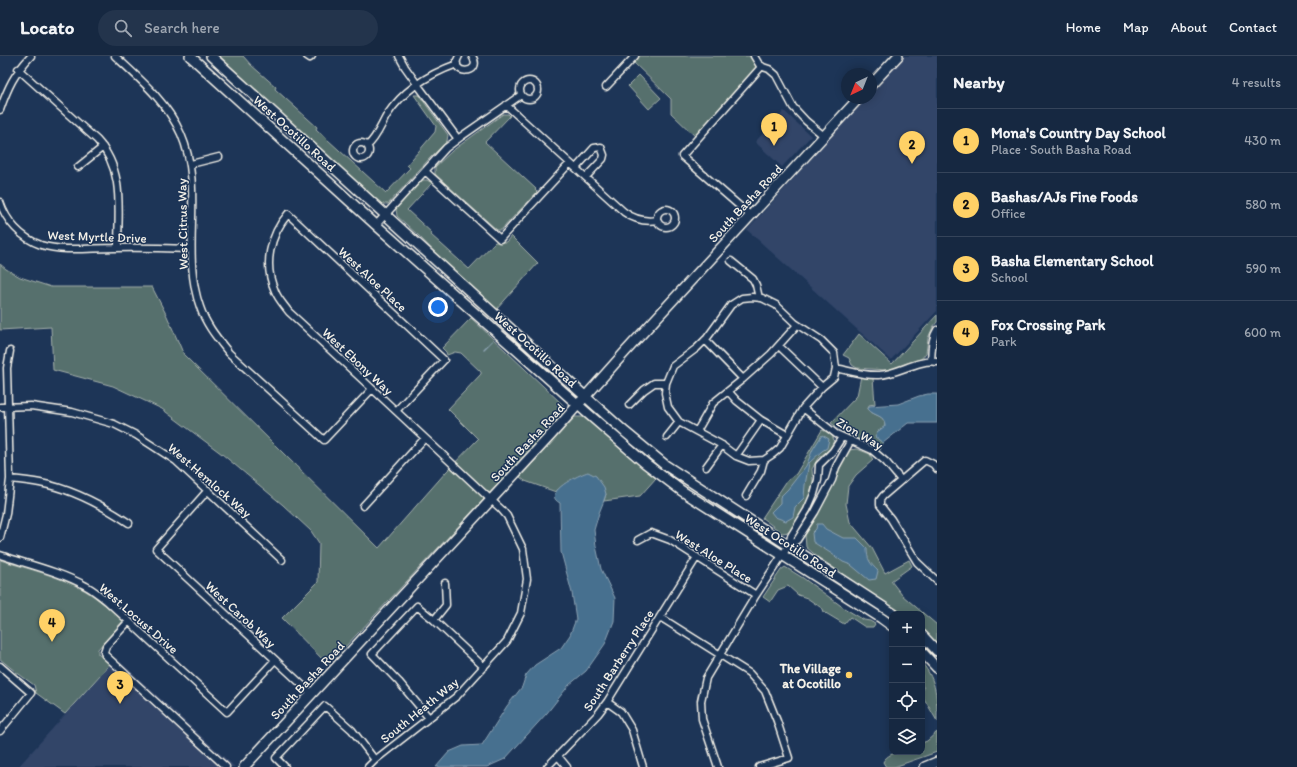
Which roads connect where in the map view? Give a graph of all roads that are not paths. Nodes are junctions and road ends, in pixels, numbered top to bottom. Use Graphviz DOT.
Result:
graph roads {
  1 [pos="31,56"];
  2 [pos="115,56"];
  3 [pos="190,56"];
  4 [pos="211,56"];
  5 [pos="399,56"];
  6 [pos="459,56"];
  7 [pos="472,56"];
  8 [pos="635,56"];
  9 [pos="754,56"];
  10 [pos="898,56"];
  11 [pos="457,64"];
  12 [pos="762,66"];
  13 [pos="18,70"];
  14 [pos="877,79"];
  15 [pos="417,84"];
  16 [pos="606,87"];
  17 [pos="521,94"];
  18 [pos="853,104"];
  19 [pos="506,105"];
  20 [pos="0,110"];
  21 [pos="824,136"];
  22 [pos="458,139"];
  23 [pos="367,146"];
  24 [pos="103,147"];
  25 [pos="219,157"];
  26 [pos="570,163"];
  27 [pos="191,164"];
  28 [pos="78,167"];
  29 [pos="576,168"];
  30 [pos="425,171"];
  31 [pos="586,177"];
  32 [pos="0,202"];
  33 [pos="288,214"];
  34 [pos="385,215"];
  35 [pos="751,216"];
  36 [pos="657,220"];
  37 [pos="376,225"];
  38 [pos="118,248"];
  39 [pos="191,249"];
  40 [pos="731,261"];
  41 [pos="759,298"];
  42 [pos="797,325"];
  43 [pos="937,330"];
  44 [pos="705,340"];
  45 [pos="779,346"];
  46 [pos="10,352"];
  47 [pos="934,362"];
  48 [pos="836,368"];
  49 [pos="743,379"];
  50 [pos="666,383"];
  51 [pos="822,387"];
  52 [pos="372,389"];
  53 [pos="728,391"];
  54 [pos="585,397"];
  55 [pos="578,405"];
  56 [pos="629,405"];
  57 [pos="0,407"];
  58 [pos="7,407"];
  59 [pos="803,408"];
  60 [pos="396,411"];
  61 [pos="761,420"];
  62 [pos="679,422"];
  63 [pos="697,431"];
  64 [pos="786,435"];
  65 [pos="667,437"];
  66 [pos="842,437"];
  67 [pos="425,438"];
  68 [pos="851,440"];
  69 [pos="722,445"];
  70 [pos="736,456"];
  71 [pos="824,459"];
  72 [pos="764,460"];
  73 [pos="836,467"];
  74 [pos="706,468"];
  75 [pos="937,469"];
  76 [pos="10,479"];
  77 [pos="901,480"];
  78 [pos="208,490"];
  79 [pos="746,496"];
  80 [pos="491,500"];
  81 [pos="363,506"];
  82 [pos="129,523"];
  83 [pos="0,538"];
  84 [pos="638,540"];
  85 [pos="789,545"];
  86 [pos="0,555"];
  87 [pos="782,555"];
  88 [pos="697,557"];
  89 [pos="282,560"];
  90 [pos="937,581"];
  91 [pos="445,582"];
  92 [pos="756,595"];
  93 [pos="889,611"];
  94 [pos="660,617"];
  95 [pos="434,620"];
  96 [pos="129,621"];
  97 [pos="889,621"];
  98 [pos="926,642"];
  99 [pos="937,651"];
  100 [pos="719,655"];
  101 [pos="925,655"];
  102 [pos="275,660"];
  103 [pos="0,666"];
  104 [pos="484,667"];
  105 [pos="937,668"];
  106 [pos="312,694"];
  107 [pos="607,702"];
  108 [pos="429,718"];
  109 [pos="0,732"];
  110 [pos="558,756"];
  111 [pos="375,760"];
  112 [pos="937,762"];
  113 [pos="226,767"];
  114 [pos="244,767"];
  115 [pos="285,767"];
  116 [pos="368,767"];
  117 [pos="547,767"];
  118 [pos="567,767"];
  119 [pos="643,767"];
  120 [pos="718,767"];
  121 [pos="759,767"];
  122 [pos="925,767"];
  1 -- 13 [label="street"];
  2 -- 27 [label="street, West Citrus Way"];
  3 -- 37 [label="main road, West Ocotillo Road"];
  4 -- 34 [label="main road, West Ocotillo Road"];
  5 -- 15 [label="street"];
  6 -- 11 [label="street"];
  7 -- 11 [label="street"];
  8 -- 16 [label="street"];
  9 -- 12 [label="street"];
  10 -- 14 [label="main road"];
  11 -- 15 [label="street"];
  12 -- 21 [label="street"];
  12 -- 35 [label="street"];
  13 -- 20 [label="street"];
  13 -- 24 [label="street"];
  15 -- 22 [label="street"];
  15 -- 23 [label="street"];
  17 -- 19 [label="street"];
  18 -- 21 [label="main road, South Basha Road"];
  19 -- 22 [label="street"];
  19 -- 26 [label="street"];
  21 -- 35 [label="main road, South Basha Road"];
  22 -- 30 [label="street"];
  24 -- 28 [label="street"];
  24 -- 38 [label="street"];
  25 -- 27 [label="street"];
  26 -- 29 [label="street"];
  26 -- 30 [label="street"];
  27 -- 39 [label="street, West Citrus Way"];
  29 -- 31 [label="street"];
  29 -- 31 [label="street"];
  30 -- 34 [label="street"];
  31 -- 36 [label="street"];
  32 -- 38 [label="street, West Myrtle Drive"];
  33 -- 52 [label="street, West Ebony Way"];
  33 -- 60 [label="street, West Aloe Place"];
  34 -- 37 [label="street"];
  34 -- 54 [label="main road, West Ocotillo Road"];
  35 -- 54 [label="main road, South Basha Road"];
  37 -- 55 [label="main road, West Ocotillo Road"];
  38 -- 39 [label="street, West Myrtle Drive"];
  39 -- 52 [label="street, West Citrus Way"];
  40 -- 41 [label="street"];
  41 -- 42 [label="street"];
  41 -- 44 [label="street"];
  42 -- 45 [label="street"];
  42 -- 48 [label="street"];
  43 -- 47 [label="street"];
  44 -- 49 [label="street"];
  44 -- 50 [label="street"];
  45 -- 49 [label="street"];
  45 -- 51 [label="street"];
  46 -- 58 [label="street"];
  47 -- 48 [label="street"];
  48 -- 51 [label="street"];
  49 -- 53 [label="street"];
  50 -- 56 [label="street"];
  50 -- 62 [label="street"];
  51 -- 59 [label="street"];
  52 -- 60 [label="street, West Ebony Way"];
  53 -- 61 [label="street"];
  53 -- 63 [label="street"];
  54 -- 55 [label="main road, South Basha Road"];
  54 -- 85 [label="main road, West Ocotillo Road"];
  55 -- 80 [label="main road, South Basha Road"];
  55 -- 87 [label="main road, West Ocotillo Road"];
  57 -- 58 [label="street, West Hemlock Way"];
  58 -- 76 [label="street"];
  58 -- 78 [label="street, West Hemlock Way"];
  59 -- 64 [label="street"];
  59 -- 66 [label="street, Zion Way"];
  60 -- 67 [label="street, West Ebony Way"];
  61 -- 64 [label="street"];
  61 -- 70 [label="street"];
  62 -- 63 [label="street"];
  62 -- 65 [label="street"];
  63 -- 69 [label="street"];
  64 -- 72 [label="street"];
  66 -- 68 [label="street, Zion Way"];
  66 -- 71 [label="street"];
  67 -- 80 [label="street, West Ebony Way"];
  67 -- 81 [label="street"];
  68 -- 73 [label="street"];
  68 -- 77 [label="street, Zion Way"];
  69 -- 70 [label="street"];
  69 -- 74 [label="street"];
  70 -- 72 [label="street"];
  71 -- 73 [label="street"];
  71 -- 85 [label="street"];
  72 -- 79 [label="street"];
  73 -- 85 [label="street"];
  75 -- 77 [label="street"];
  76 -- 82 [label="street"];
  76 -- 83 [label="street"];
  77 -- 90 [label="street"];
  78 -- 89 [label="street, West Hemlock Way"];
  78 -- 102 [label="street, West Carob Way"];
  80 -- 104 [label="street, South Heath Way"];
  80 -- 106 [label="main road, South Basha Road"];
  84 -- 88 [label="street, West Aloe Place"];
  85 -- 87 [label="street"];
  85 -- 93 [label="main road, West Ocotillo Road"];
  86 -- 96 [label="street, West Locust Drive"];
  87 -- 92 [label="street"];
  87 -- 97 [label="main road, West Ocotillo Road"];
  88 -- 92 [label="street, West Aloe Place"];
  88 -- 94 [label="street, South Barberry Place"];
  91 -- 95 [label="street"];
  92 -- 100 [label="street"];
  94 -- 100 [label="street"];
  94 -- 107 [label="street, South Barberry Place"];
  95 -- 104 [label="street"];
  95 -- 108 [label="street"];
  96 -- 102 [label="street, West Locust Drive"];
  96 -- 113 [label="street"];
  98 -- 99 [label="main road"];
  100 -- 120 [label="street"];
  100 -- 121 [label="street"];
  101 -- 105 [label="main road"];
  102 -- 106 [label="street, West Carob Way"];
  103 -- 109 [label="street"];
  104 -- 108 [label="street, South Heath Way"];
  106 -- 114 [label="main road, South Basha Road"];
  107 -- 110 [label="street, South Barberry Place"];
  107 -- 119 [label="street"];
  108 -- 111 [label="street, South Heath Way"];
  110 -- 117 [label="street, South Barberry Place"];
  110 -- 118 [label="street"];
  111 -- 115 [label="street"];
  111 -- 116 [label="street, South Heath Way"];
  112 -- 122 [label="main road"];
}
